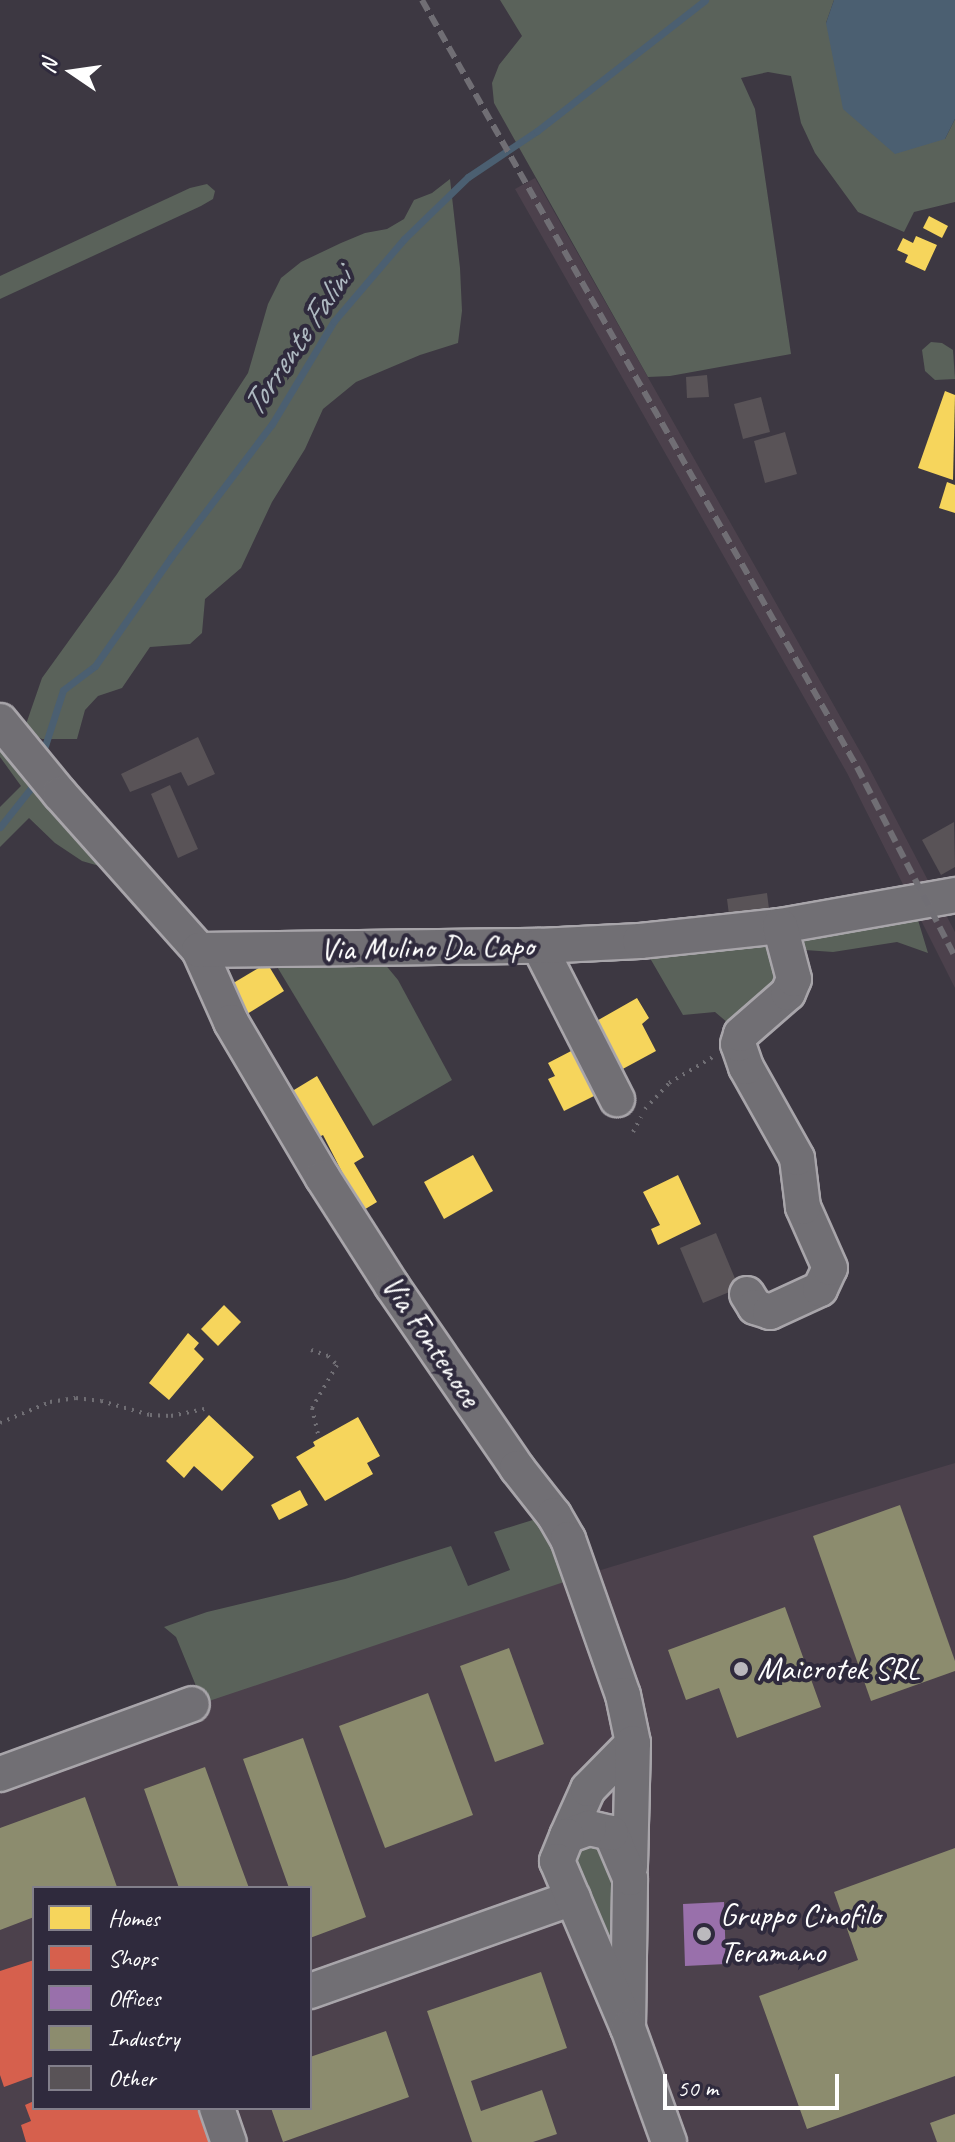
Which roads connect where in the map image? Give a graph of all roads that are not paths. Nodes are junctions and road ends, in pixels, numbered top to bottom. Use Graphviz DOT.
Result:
graph roads {
  1 [pos="0,721"];
  2 [pos="955,895"];
  3 [pos="780,926"];
  4 [pos="539,946"];
  5 [pos="199,950"];
  6 [pos="617,1099"];
  7 [pos="747,1294"];
  8 [pos="192,1704"];
  9 [pos="633,1743"];
  10 [pos="0,1774"];
  11 [pos="567,1836"];
  12 [pos="630,1878"];
  13 [pos="573,1898"];
  14 [pos="312,1990"];
  15 [pos="628,2028"];
  16 [pos="218,2110"];
  17 [pos="229,2142"];
  18 [pos="669,2142"];
  1 -- 5 [label="street"];
  2 -- 3 [label="street, Via Mulino Da Capo"];
  3 -- 4 [label="street, Via Mulino Da Capo"];
  3 -- 7 [label="street"];
  4 -- 5 [label="street, Via Mulino Da Capo"];
  4 -- 6 [label="street"];
  5 -- 9 [label="street, Via Fontenoce"];
  8 -- 10 [label="street"];
  9 -- 11 [label="street, Via Fontenoce"];
  9 -- 12 [label="street, Via Fontenoce"];
  11 -- 12 [label="street, Via Fontenoce"];
  11 -- 13 [label="street, Via Fontenoce"];
  12 -- 15 [label="street, Via Fontenoce"];
  13 -- 14 [label="street"];
  13 -- 15 [label="street, Via Fontenoce"];
  15 -- 18 [label="street, Via Fontenoce"];
  16 -- 17 [label="street"];
}
